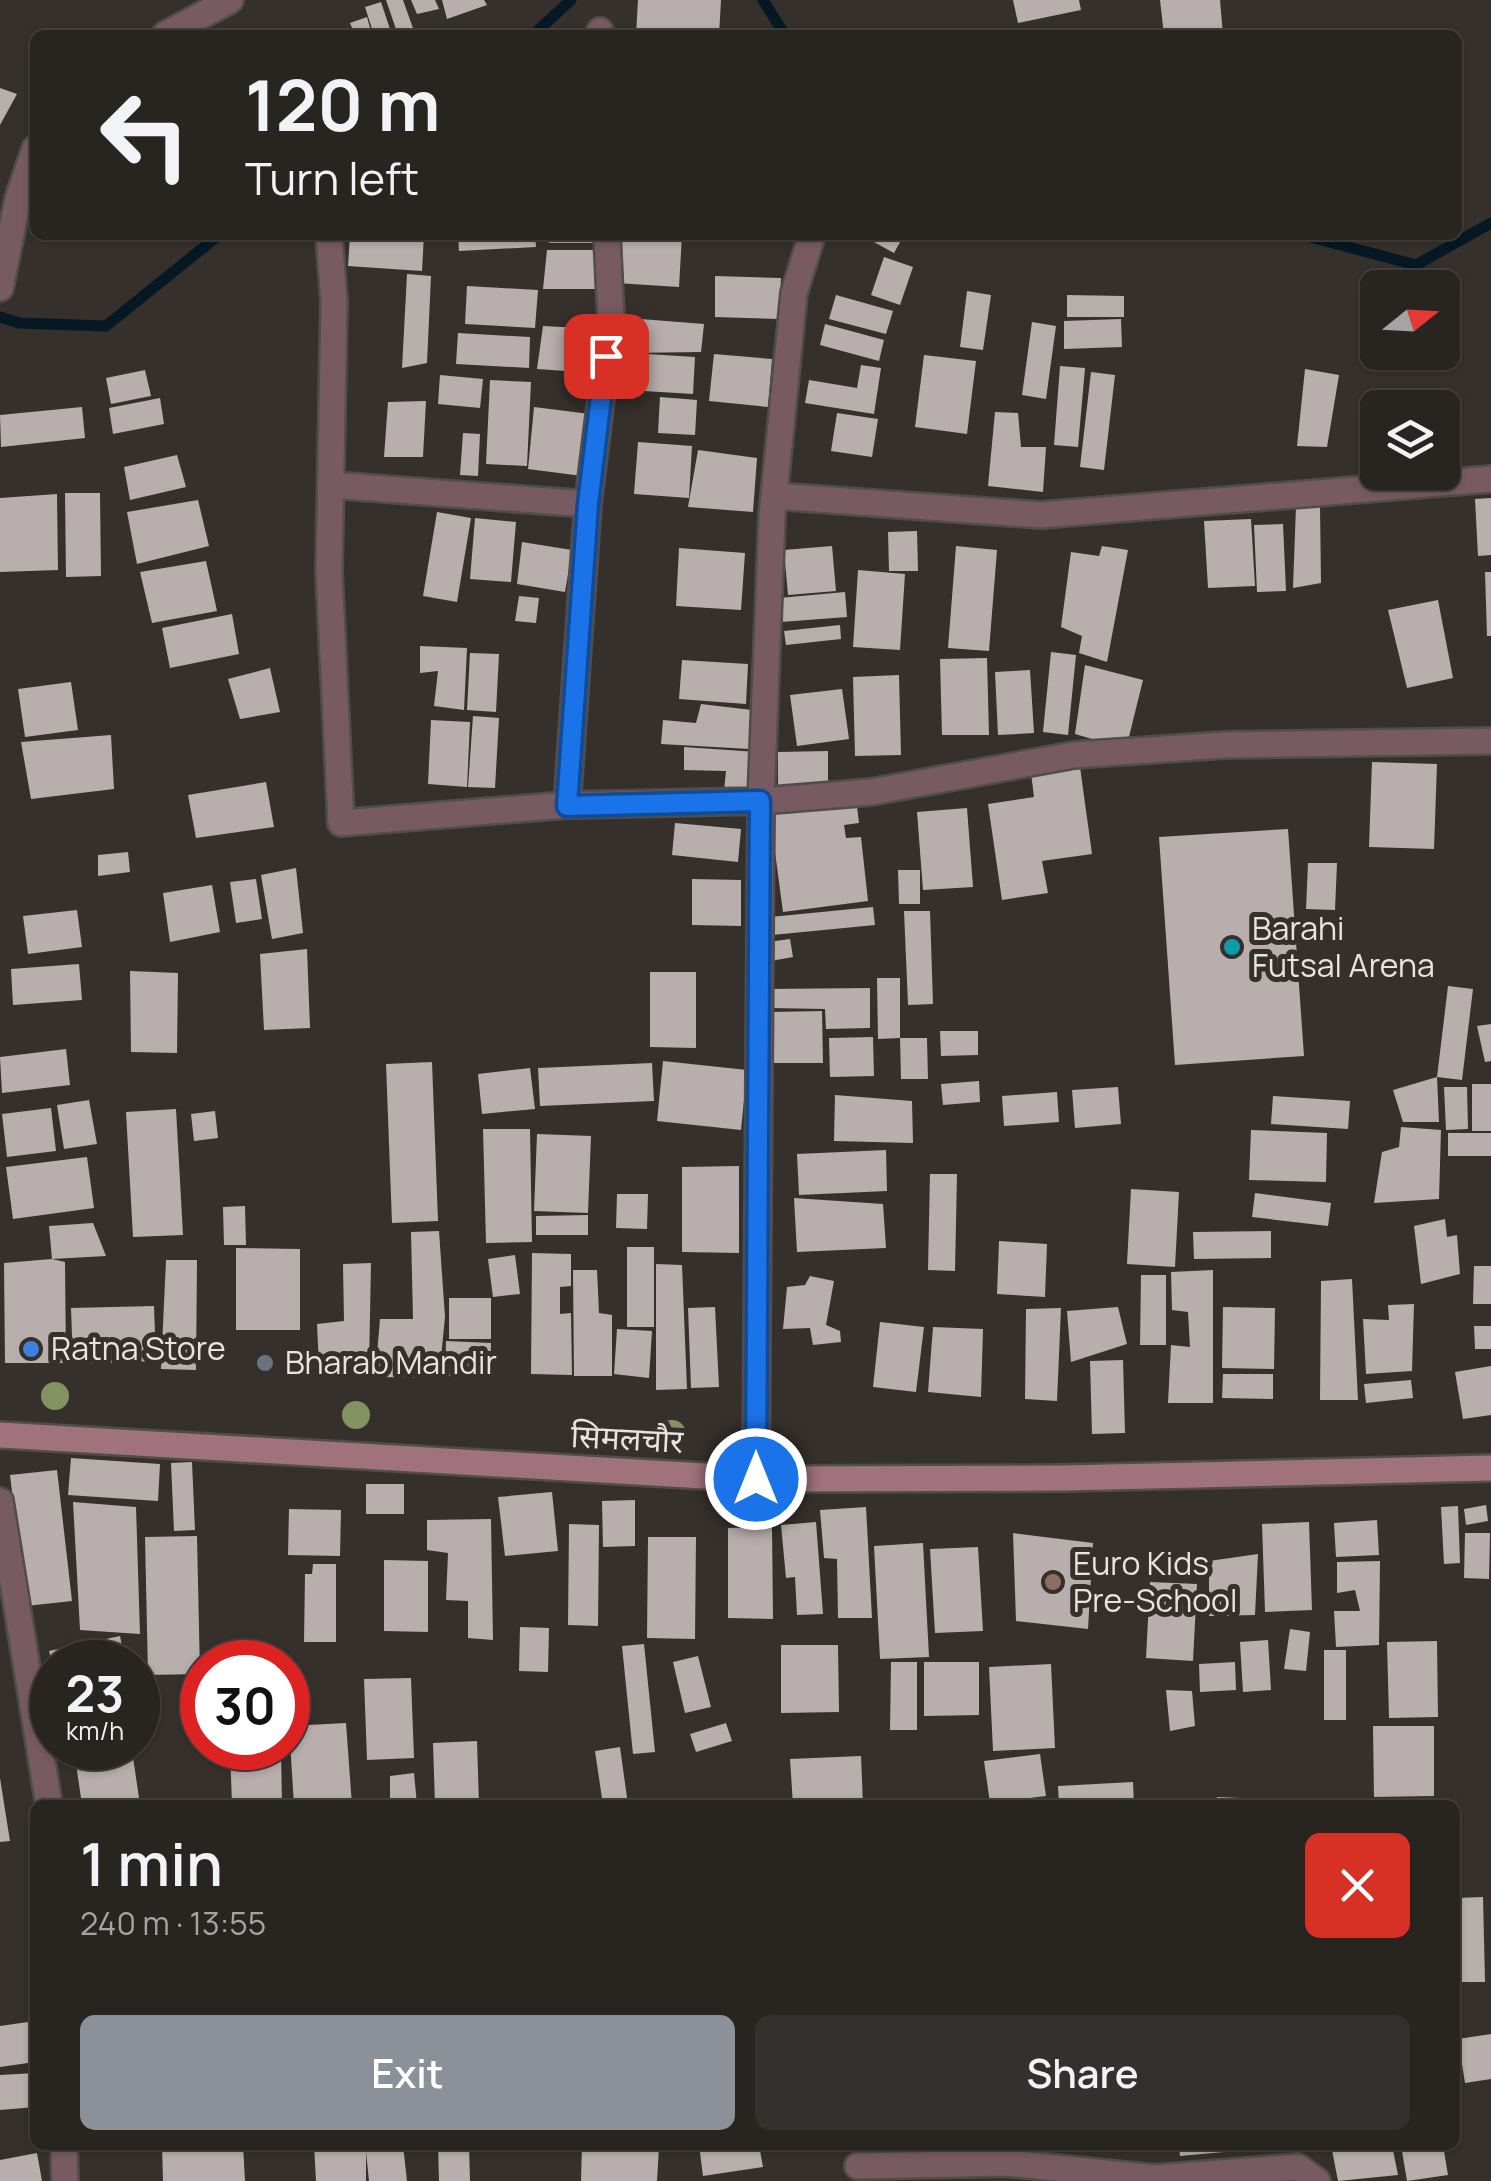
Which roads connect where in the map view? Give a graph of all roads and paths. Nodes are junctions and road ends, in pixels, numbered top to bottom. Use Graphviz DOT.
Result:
graph roads {
  1 [pos="230,0"];
  2 [pos="174,30"];
  3 [pos="30,164"];
  4 [pos="329,240"];
  5 [pos="607,240"];
  6 [pos="810,240"];
  7 [pos="0,288"];
  8 [pos="1491,480"];
  9 [pos="330,485"];
  10 [pos="775,496"];
  11 [pos="588,504"];
  12 [pos="1491,741"];
  13 [pos="760,801"];
  14 [pos="567,806"];
  15 [pos="0,1436"];
  16 [pos="1491,1468"];
  17 [pos="756,1479"];
  18 [pos="0,1500"];
  19 [pos="48,1800"];
  20 [pos="64,2150"];
  21 [pos="856,2164"];
  22 [pos="65,2181"];
  23 [pos="1317,2181"];
  1 -- 2 [label="street"];
  3 -- 7 [label="street"];
  4 -- 9 [label="street"];
  5 -- 11 [label="street"];
  6 -- 10 [label="street"];
  8 -- 10 [label="street"];
  9 -- 11 [label="street"];
  9 -- 14 [label="street"];
  10 -- 13 [label="street"];
  11 -- 14 [label="street"];
  12 -- 13 [label="street"];
  13 -- 14 [label="street"];
  13 -- 17 [label="street"];
  15 -- 17 [label="main road, सिमलचौर"];
  16 -- 17 [label="main road, सिमलचौर"];
  18 -- 19 [label="street"];
  20 -- 22 [label="street"];
  21 -- 23 [label="street"];
}
